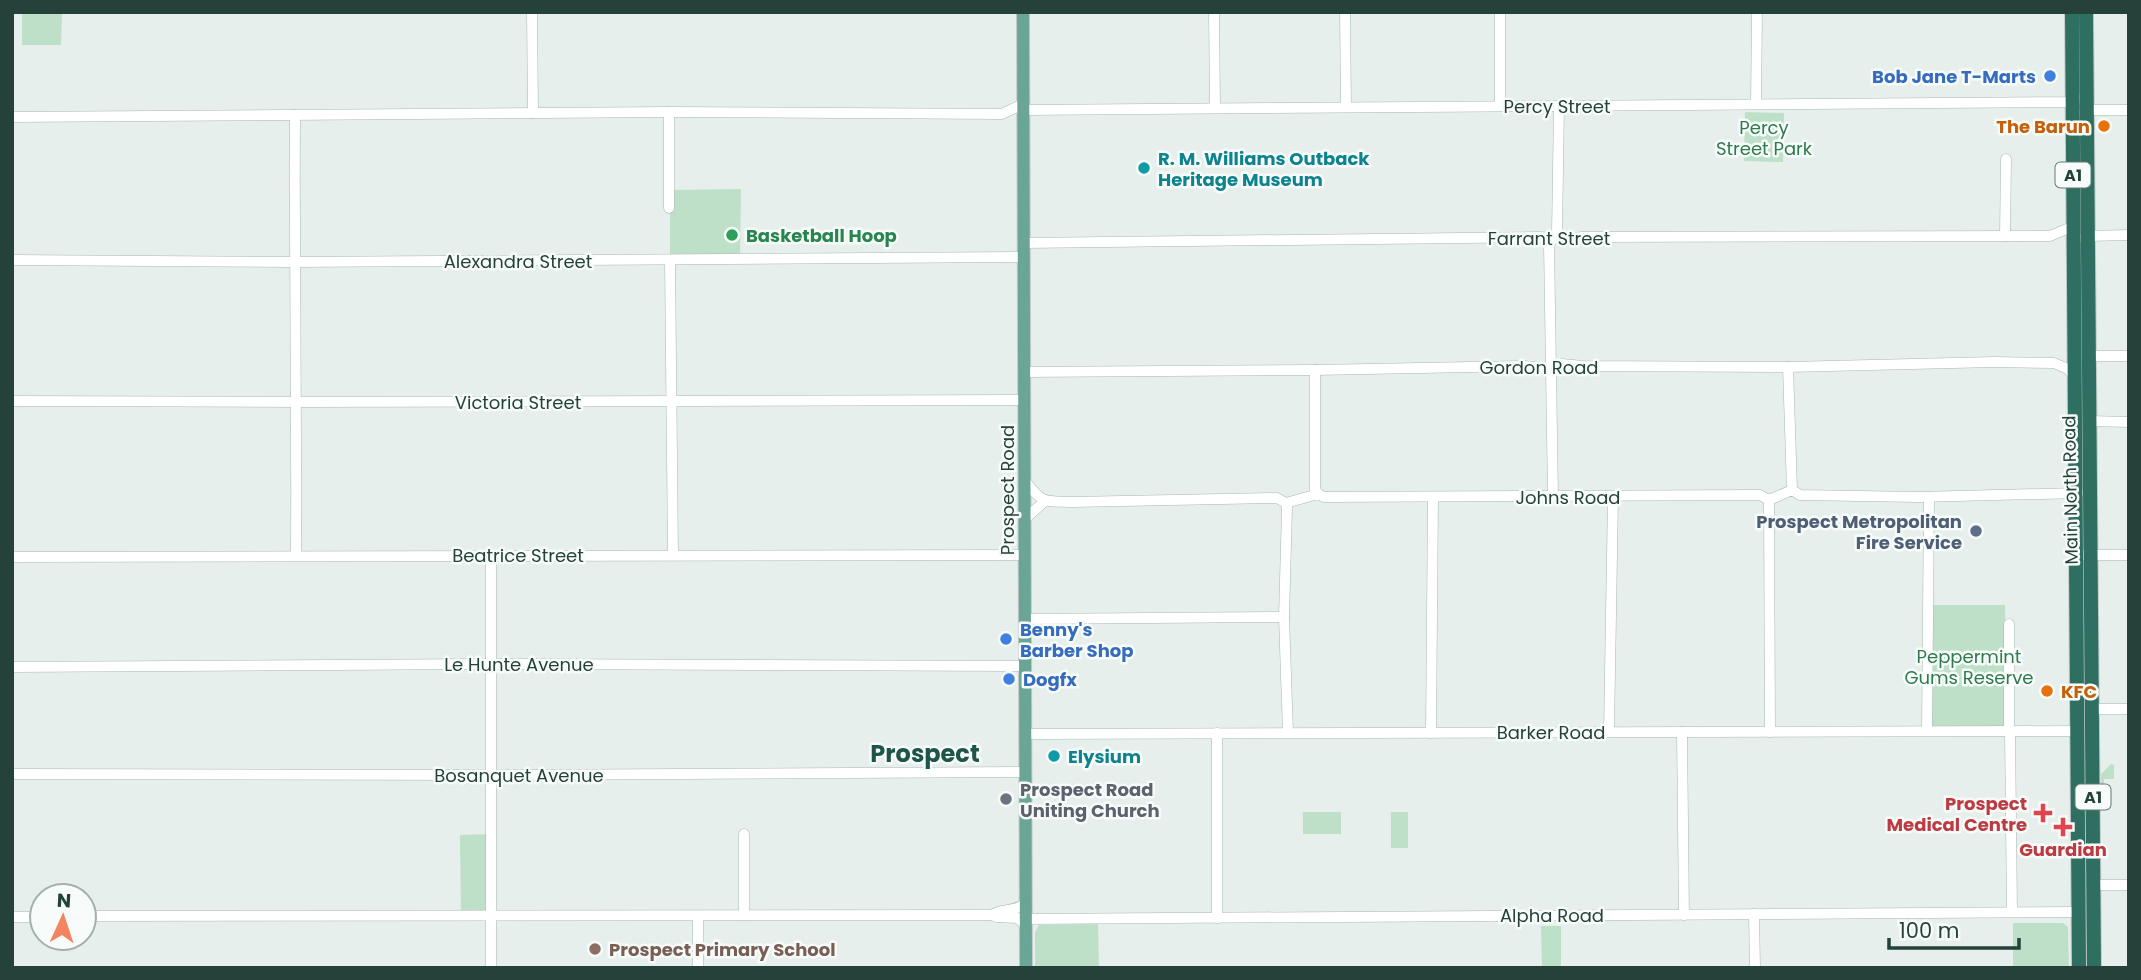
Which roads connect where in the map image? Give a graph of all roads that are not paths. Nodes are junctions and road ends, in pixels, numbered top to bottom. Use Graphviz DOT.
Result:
graph roads {
  1 [pos="532,12"];
  2 [pos="1023,12"];
  3 [pos="1214,12"];
  4 [pos="1345,12"];
  5 [pos="1500,12"];
  6 [pos="1757,12"];
  7 [pos="2072,12"];
  8 [pos="2085,12"];
  9 [pos="2086,91"];
  10 [pos="2073,102"];
  11 [pos="1756,104"];
  12 [pos="1500,106"];
  13 [pos="1559,106"];
  14 [pos="1346,107"];
  15 [pos="1215,108"];
  16 [pos="2086,110"];
  17 [pos="2129,110"];
  18 [pos="669,112"];
  19 [pos="1023,112"];
  20 [pos="533,113"];
  21 [pos="1002,114"];
  22 [pos="295,115"];
  23 [pos="12,117"];
  24 [pos="2073,124"];
  25 [pos="2006,159"];
  26 [pos="669,208"];
  27 [pos="2074,226"];
  28 [pos="2129,235"];
  29 [pos="2005,236"];
  30 [pos="2050,236"];
  31 [pos="2088,236"];
  32 [pos="1552,239"];
  33 [pos="1024,243"];
  34 [pos="2074,246"];
  35 [pos="1024,257"];
  36 [pos="12,260"];
  37 [pos="670,261"];
  38 [pos="294,262"];
  39 [pos="2082,354"];
  40 [pos="2129,356"];
  41 [pos="2054,363"];
  42 [pos="1551,366"];
  43 [pos="1788,367"];
  44 [pos="1315,370"];
  45 [pos="1024,372"];
  46 [pos="2075,377"];
  47 [pos="1024,400"];
  48 [pos="12,401"];
  49 [pos="297,402"];
  50 [pos="672,402"];
  51 [pos="2089,421"];
  52 [pos="2129,422"];
  53 [pos="1026,482"];
  54 [pos="1792,490"];
  55 [pos="2083,493"];
  56 [pos="1318,494"];
  57 [pos="1553,496"];
  58 [pos="1613,497"];
  59 [pos="1929,497"];
  60 [pos="1433,498"];
  61 [pos="1769,500"];
  62 [pos="1045,501"];
  63 [pos="1286,503"];
  64 [pos="1026,518"];
  65 [pos="491,555"];
  66 [pos="673,555"];
  67 [pos="1025,555"];
  68 [pos="2083,555"];
  69 [pos="2129,555"];
  70 [pos="296,556"];
  71 [pos="12,557"];
  72 [pos="1284,617"];
  73 [pos="1026,619"];
  74 [pos="2009,624"];
  75 [pos="491,664"];
  76 [pos="1026,666"];
  77 [pos="12,667"];
  78 [pos="2092,709"];
  79 [pos="2129,709"];
  80 [pos="2010,731"];
  81 [pos="2077,731"];
  82 [pos="1609,732"];
  83 [pos="1682,732"];
  84 [pos="1770,732"];
  85 [pos="1927,732"];
  86 [pos="1217,733"];
  87 [pos="1288,733"];
  88 [pos="1431,733"];
  89 [pos="1025,734"];
  90 [pos="1025,772"];
  91 [pos="12,774"];
  92 [pos="492,775"];
  93 [pos="744,834"];
  94 [pos="2093,885"];
  95 [pos="2129,885"];
  96 [pos="1025,903"];
  97 [pos="2012,912"];
  98 [pos="2086,912"];
  99 [pos="1754,914"];
  100 [pos="744,915"];
  101 [pos="992,915"];
  102 [pos="1684,915"];
  103 [pos="98,916"];
  104 [pos="491,916"];
  105 [pos="698,916"];
  106 [pos="1217,918"];
  107 [pos="1026,922"];
  108 [pos="491,968"];
  109 [pos="698,968"];
  110 [pos="1026,968"];
  111 [pos="1755,968"];
  112 [pos="2079,968"];
  113 [pos="2094,968"];
  1 -- 20 [label="street"];
  2 -- 19 [label="main road, Prospect Road"];
  3 -- 15 [label="street"];
  4 -- 14 [label="street"];
  5 -- 12 [label="street"];
  6 -- 11 [label="street"];
  7 -- 10 [label="highway, A1"];
  8 -- 9 [label="highway, Main North Road / A1"];
  9 -- 10 [label="street"];
  9 -- 16 [label="highway, Main North Road / A1"];
  10 -- 11 [label="street, Percy Street"];
  10 -- 24 [label="highway, A1"];
  11 -- 13 [label="street, Percy Street"];
  12 -- 13 [label="street, Percy Street"];
  12 -- 14 [label="street, Percy Street"];
  13 -- 32 [label="street"];
  14 -- 15 [label="street, Percy Street"];
  15 -- 19 [label="street, Percy Street"];
  16 -- 17 [label="street"];
  16 -- 24 [label="street"];
  16 -- 31 [label="highway, Main North Road / A1"];
  18 -- 20 [label="street"];
  18 -- 21 [label="street"];
  18 -- 26 [label="street"];
  19 -- 21 [label="street"];
  19 -- 21 [label="street"];
  19 -- 33 [label="main road, Prospect Road"];
  20 -- 22 [label="street"];
  22 -- 23 [label="street"];
  22 -- 38 [label="street"];
  24 -- 27 [label="highway, A1"];
  25 -- 29 [label="street"];
  27 -- 30 [label="street, Farrant Street"];
  27 -- 34 [label="highway, A1"];
  28 -- 31 [label="street"];
  29 -- 30 [label="street, Farrant Street"];
  29 -- 32 [label="street, Farrant Street"];
  30 -- 34 [label="street"];
  31 -- 34 [label="street"];
  31 -- 39 [label="highway, Main North Road / A1"];
  32 -- 33 [label="street, Farrant Street"];
  32 -- 42 [label="street"];
  33 -- 35 [label="main road, Prospect Road"];
  34 -- 39 [label="highway, A1"];
  35 -- 37 [label="street, Alexandra Street"];
  35 -- 45 [label="main road, Prospect Road"];
  36 -- 38 [label="street, Alexandra Street"];
  37 -- 38 [label="street, Alexandra Street"];
  37 -- 50 [label="street"];
  38 -- 49 [label="street"];
  39 -- 40 [label="street"];
  39 -- 41 [label="street"];
  39 -- 46 [label="highway, Main North Road / A1"];
  39 -- 51 [label="highway, Main North Road / A1"];
  41 -- 43 [label="street, Gordon Road"];
  41 -- 46 [label="street"];
  42 -- 43 [label="street, Gordon Road"];
  42 -- 44 [label="street, Gordon Road"];
  42 -- 57 [label="street"];
  43 -- 54 [label="street"];
  44 -- 45 [label="street, Gordon Road"];
  44 -- 56 [label="street"];
  45 -- 47 [label="main road, Prospect Road"];
  46 -- 55 [label="highway, Main North Road / A1"];
  47 -- 50 [label="street, Victoria Street"];
  47 -- 53 [label="main road, Prospect Road"];
  48 -- 49 [label="street, Victoria Street"];
  49 -- 50 [label="street, Victoria Street"];
  49 -- 70 [label="street"];
  50 -- 66 [label="street"];
  51 -- 52 [label="street"];
  51 -- 55 [label="highway, Main North Road / A1"];
  53 -- 62 [label="street"];
  53 -- 64 [label="main road, Prospect Road"];
  54 -- 59 [label="street"];
  54 -- 61 [label="street"];
  55 -- 59 [label="street"];
  55 -- 68 [label="highway, Main North Road / A1"];
  56 -- 60 [label="street, Johns Road"];
  56 -- 63 [label="street, Johns Road"];
  57 -- 58 [label="street, Johns Road"];
  57 -- 60 [label="street, Johns Road"];
  58 -- 61 [label="street, Johns Road"];
  58 -- 82 [label="street"];
  59 -- 85 [label="street"];
  60 -- 88 [label="street"];
  61 -- 84 [label="street"];
  62 -- 63 [label="street, Johns Road"];
  62 -- 64 [label="street"];
  63 -- 72 [label="street"];
  64 -- 67 [label="main road, Prospect Road"];
  65 -- 66 [label="street, Beatrice Street"];
  65 -- 70 [label="street, Beatrice Street"];
  65 -- 75 [label="street"];
  66 -- 67 [label="street, Beatrice Street"];
  67 -- 73 [label="main road, Prospect Road"];
  68 -- 69 [label="street"];
  68 -- 78 [label="highway, Main North Road / A1"];
  68 -- 81 [label="highway, Main North Road / A1"];
  70 -- 71 [label="street, Beatrice Street"];
  72 -- 73 [label="street"];
  72 -- 87 [label="street"];
  73 -- 76 [label="main road, Prospect Road"];
  74 -- 80 [label="street"];
  75 -- 76 [label="street, Le Hunte Avenue"];
  75 -- 77 [label="street, Le Hunte Avenue"];
  75 -- 92 [label="street"];
  76 -- 89 [label="main road, Prospect Road"];
  78 -- 79 [label="street"];
  78 -- 94 [label="highway, Main North Road / A1"];
  80 -- 81 [label="street, Barker Road"];
  80 -- 85 [label="street, Barker Road"];
  80 -- 97 [label="street"];
  81 -- 98 [label="highway, Main North Road / A1"];
  82 -- 83 [label="street, Barker Road"];
  82 -- 88 [label="street, Barker Road"];
  83 -- 84 [label="street, Barker Road"];
  83 -- 102 [label="street"];
  84 -- 85 [label="street, Barker Road"];
  86 -- 87 [label="street, Barker Road"];
  86 -- 89 [label="street, Barker Road"];
  86 -- 106 [label="street"];
  87 -- 88 [label="street, Barker Road"];
  89 -- 90 [label="main road, Prospect Road"];
  90 -- 92 [label="street, Bosanquet Avenue"];
  90 -- 96 [label="main road, Prospect Road"];
  91 -- 92 [label="street, Bosanquet Avenue"];
  92 -- 104 [label="street"];
  93 -- 100 [label="street"];
  94 -- 95 [label="street"];
  94 -- 98 [label="highway, Main North Road / A1"];
  96 -- 101 [label="street"];
  96 -- 107 [label="main road, Prospect Road"];
  97 -- 98 [label="street, Alpha Road"];
  97 -- 99 [label="street, Alpha Road"];
  98 -- 112 [label="highway, Main North Road / A1"];
  98 -- 113 [label="highway, Main North Road / A1"];
  99 -- 102 [label="street, Alpha Road"];
  99 -- 111 [label="street"];
  100 -- 101 [label="street"];
  100 -- 105 [label="street"];
  101 -- 107 [label="street, Alpha Road"];
  102 -- 106 [label="street, Alpha Road"];
  103 -- 104 [label="street"];
  104 -- 105 [label="street"];
  104 -- 108 [label="street"];
  105 -- 109 [label="street"];
  106 -- 107 [label="street, Alpha Road"];
  107 -- 110 [label="main road, Prospect Road"];
}
